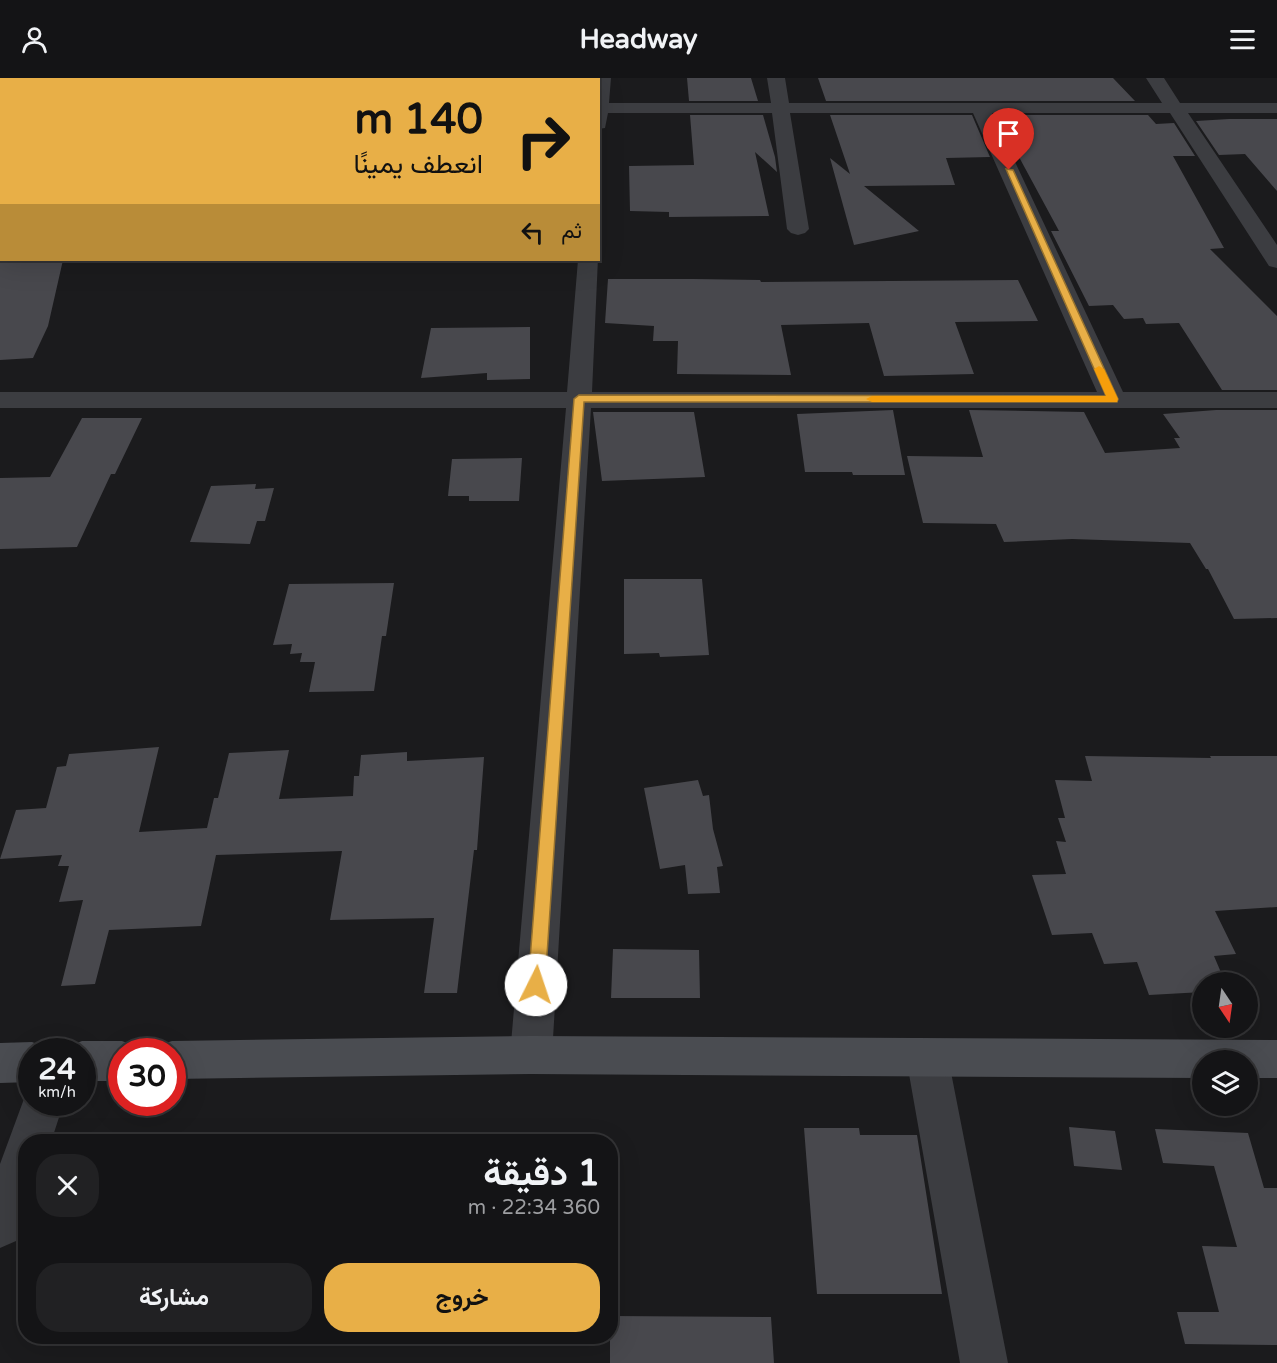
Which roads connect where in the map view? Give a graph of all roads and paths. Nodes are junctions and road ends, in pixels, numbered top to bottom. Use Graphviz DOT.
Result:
graph roads {
  1 [pos="602,78"];
  2 [pos="776,78"];
  3 [pos="1155,78"];
  4 [pos="600,101"];
  5 [pos="779,108"];
  6 [pos="980,108"];
  7 [pos="1175,108"];
  8 [pos="1277,108"];
  9 [pos="600,113"];
  10 [pos="798,229"];
  11 [pos="589,261"];
  12 [pos="1277,261"];
  13 [pos="579,399"];
  14 [pos="1113,399"];
  15 [pos="0,400"];
  16 [pos="1277,400"];
  17 [pos="531,1055"];
  18 [pos="927,1057"];
  19 [pos="1277,1059"];
  20 [pos="186,1060"];
  21 [pos="18,1062"];
  22 [pos="0,1063"];
  23 [pos="38,1116"];
  24 [pos="32,1134"];
  25 [pos="18,1175"];
  26 [pos="0,1225"];
  27 [pos="984,1363"];
  1 -- 4 [label="street"];
  2 -- 5 [label="street"];
  3 -- 7 [label="street"];
  5 -- 6 [label="street"];
  5 -- 9 [label="street"];
  5 -- 10 [label="street"];
  6 -- 7 [label="street"];
  6 -- 14 [label="street"];
  7 -- 8 [label="street"];
  7 -- 12 [label="street"];
  11 -- 13 [label="street"];
  13 -- 14 [label="street"];
  13 -- 15 [label="street"];
  13 -- 17 [label="street"];
  14 -- 16 [label="street"];
  17 -- 18 [label="street"];
  17 -- 20 [label="street"];
  18 -- 19 [label="street"];
  18 -- 27 [label="street"];
  21 -- 22 [label="street"];
  23 -- 24 [label="street"];
  25 -- 26 [label="street"];
}
